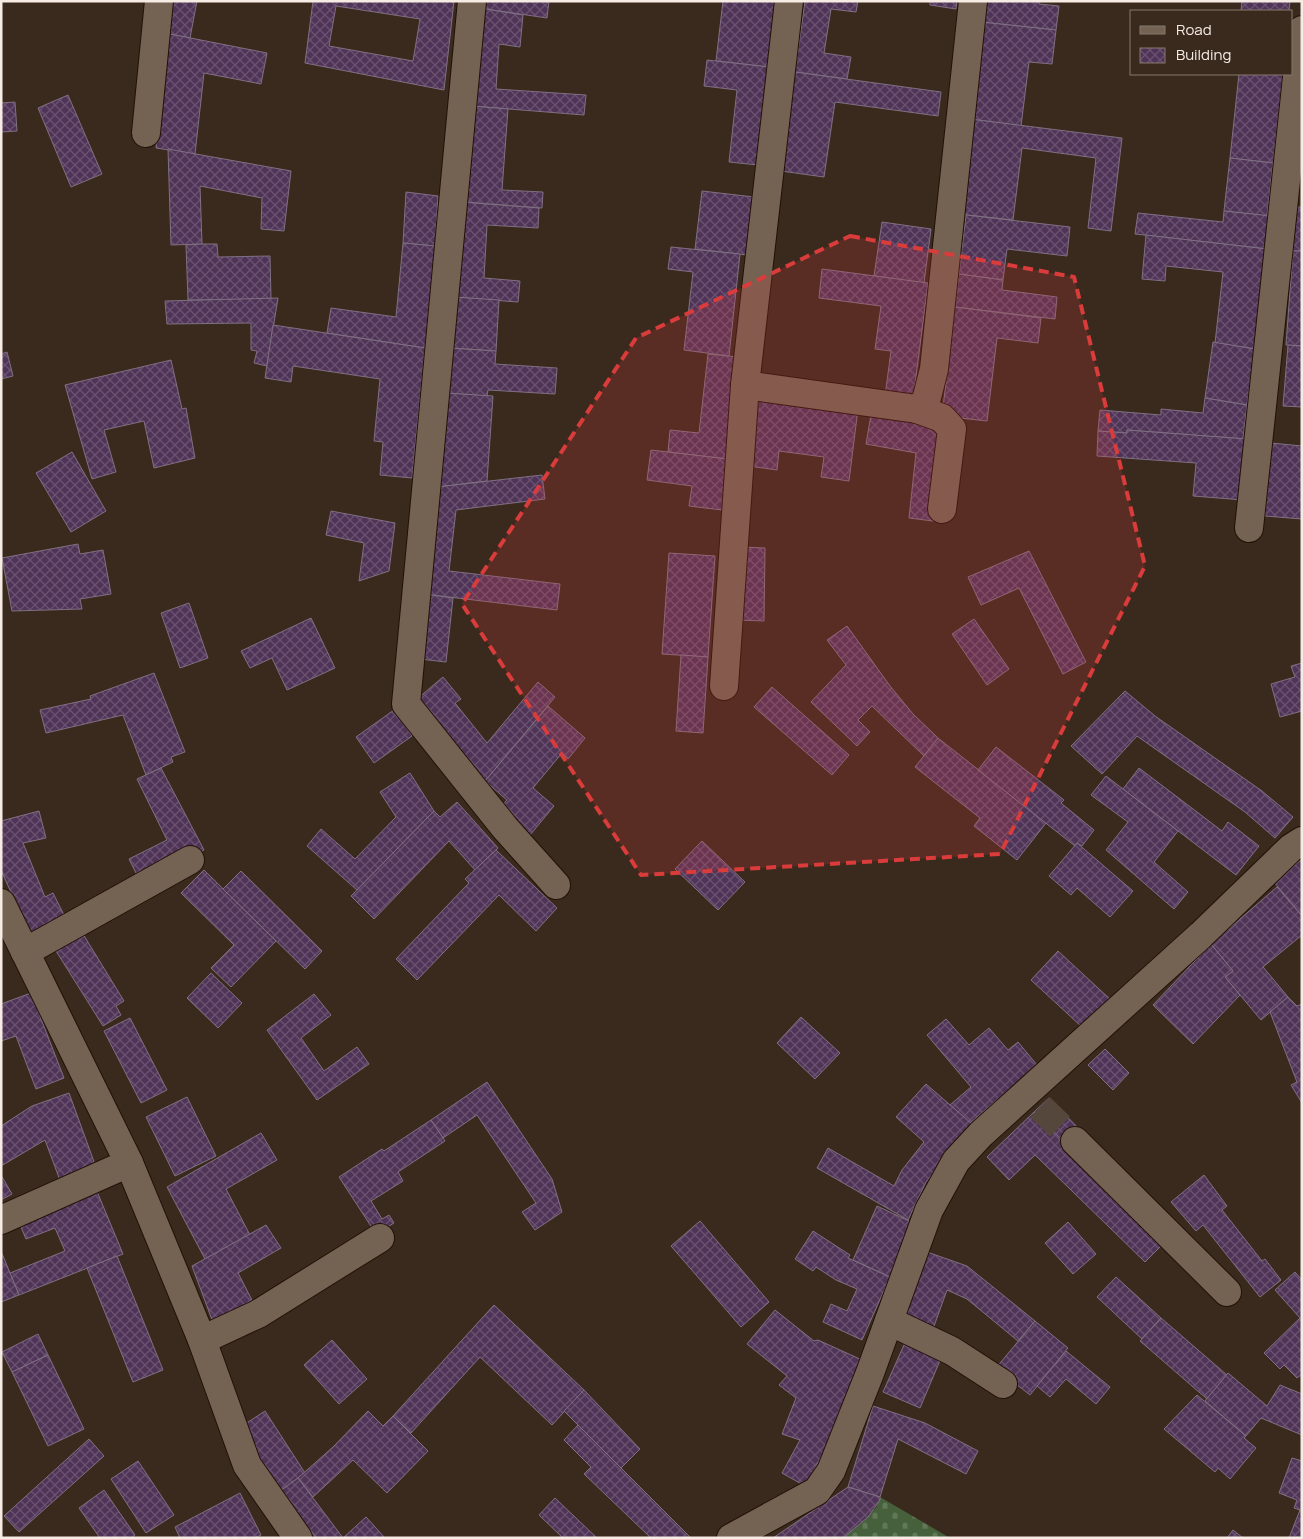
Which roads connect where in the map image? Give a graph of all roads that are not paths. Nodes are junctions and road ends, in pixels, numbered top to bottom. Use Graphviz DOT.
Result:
graph roads {
  1 [pos="159,1"];
  2 [pos="472,1"];
  3 [pos="788,1"];
  4 [pos="973,1"];
  5 [pos="1302,30"];
  6 [pos="146,133"];
  7 [pos="746,385"];
  8 [pos="917,409"];
  9 [pos="942,509"];
  10 [pos="1249,528"];
  11 [pos="724,686"];
  12 [pos="1302,841"];
  13 [pos="190,860"];
  14 [pos="556,885"];
  15 [pos="1,903"];
  16 [pos="26,952"];
  17 [pos="1076,1141"];
  18 [pos="129,1163"];
  19 [pos="1,1220"];
  20 [pos="380,1238"];
  21 [pos="1226,1292"];
  22 [pos="889,1321"];
  23 [pos="202,1340"];
  24 [pos="1004,1384"];
  25 [pos="298,1538"];
  26 [pos="731,1538"];
  1 -- 6 [label="street"];
  2 -- 14 [label="street"];
  3 -- 7 [label="street"];
  4 -- 8 [label="street"];
  5 -- 10 [label="street"];
  7 -- 8 [label="street"];
  7 -- 11 [label="street"];
  8 -- 9 [label="street"];
  12 -- 22 [label="street"];
  13 -- 16 [label="street"];
  15 -- 16 [label="street"];
  16 -- 18 [label="street"];
  17 -- 21 [label="street"];
  18 -- 19 [label="street"];
  18 -- 23 [label="street"];
  20 -- 23 [label="street"];
  22 -- 24 [label="street"];
  22 -- 26 [label="street"];
  23 -- 25 [label="street"];
}
